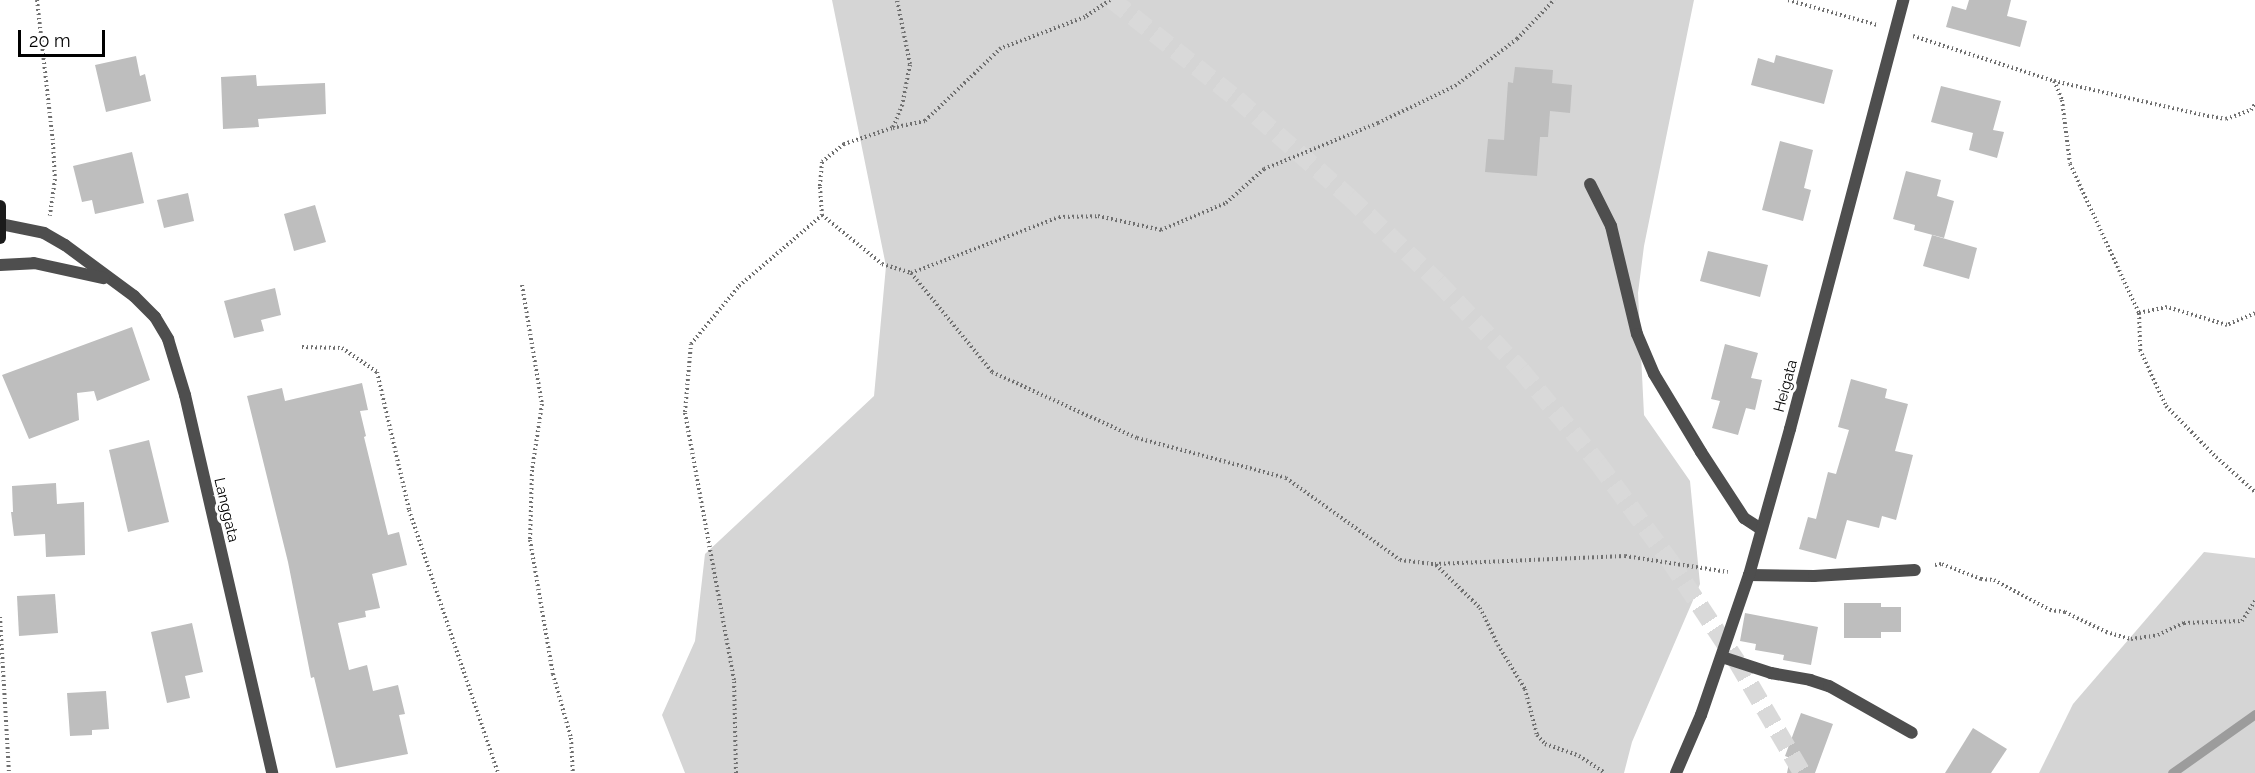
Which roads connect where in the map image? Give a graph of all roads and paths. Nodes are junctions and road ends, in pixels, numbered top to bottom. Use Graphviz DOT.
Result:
graph roads {
  1 [pos="37,0"];
  2 [pos="897,0"];
  3 [pos="1110,0"];
  4 [pos="1554,0"];
  5 [pos="1788,0"];
  6 [pos="1903,0"];
  7 [pos="1895,30"];
  8 [pos="2054,81"];
  9 [pos="2255,104"];
  10 [pos="892,128"];
  11 [pos="1590,184"];
  12 [pos="0,206"];
  13 [pos="822,215"];
  14 [pos="49,219"];
  15 [pos="1,224"];
  16 [pos="0,238"];
  17 [pos="0,265"];
  18 [pos="911,273"];
  19 [pos="107,278"];
  20 [pos="522,285"];
  21 [pos="2139,313"];
  22 [pos="2255,313"];
  23 [pos="302,347"];
  24 [pos="2255,492"];
  25 [pos="1761,530"];
  26 [pos="1435,564"];
  27 [pos="1915,570"];
  28 [pos="1749,575"];
  29 [pos="2255,601"];
  30 [pos="0,617"];
  31 [pos="1722,657"];
  32 [pos="1912,733"];
  33 [pos="9,773"];
  34 [pos="272,773"];
  35 [pos="498,773"];
  36 [pos="573,773"];
  37 [pos="736,773"];
  38 [pos="1605,773"];
  39 [pos="1676,773"];
  1 -- 14 [label="path"];
  2 -- 10 [label="path"];
  3 -- 10 [label="path"];
  4 -- 18 [label="path"];
  5 -- 7 [label="path"];
  6 -- 7 [label="street, Heigata"];
  7 -- 8 [label="path"];
  7 -- 25 [label="street, Heigata"];
  8 -- 9 [label="path"];
  8 -- 21 [label="path"];
  10 -- 13 [label="path"];
  11 -- 25 [label="street"];
  12 -- 15 [label="street"];
  13 -- 18 [label="path"];
  13 -- 37 [label="path"];
  15 -- 16 [label="street"];
  15 -- 19 [label="street, Langgata"];
  17 -- 19 [label="street, Langgata"];
  18 -- 26 [label="path"];
  19 -- 34 [label="street, Langgata"];
  20 -- 36 [label="path"];
  21 -- 22 [label="path"];
  21 -- 24 [label="path"];
  23 -- 35 [label="path"];
  25 -- 28 [label="street, Heigata"];
  26 -- 28 [label="path"];
  26 -- 38 [label="path"];
  27 -- 28 [label="street"];
  27 -- 29 [label="path"];
  28 -- 31 [label="street, Heigata"];
  30 -- 33 [label="path"];
  31 -- 32 [label="street"];
  31 -- 39 [label="street, Heigata"];
}
